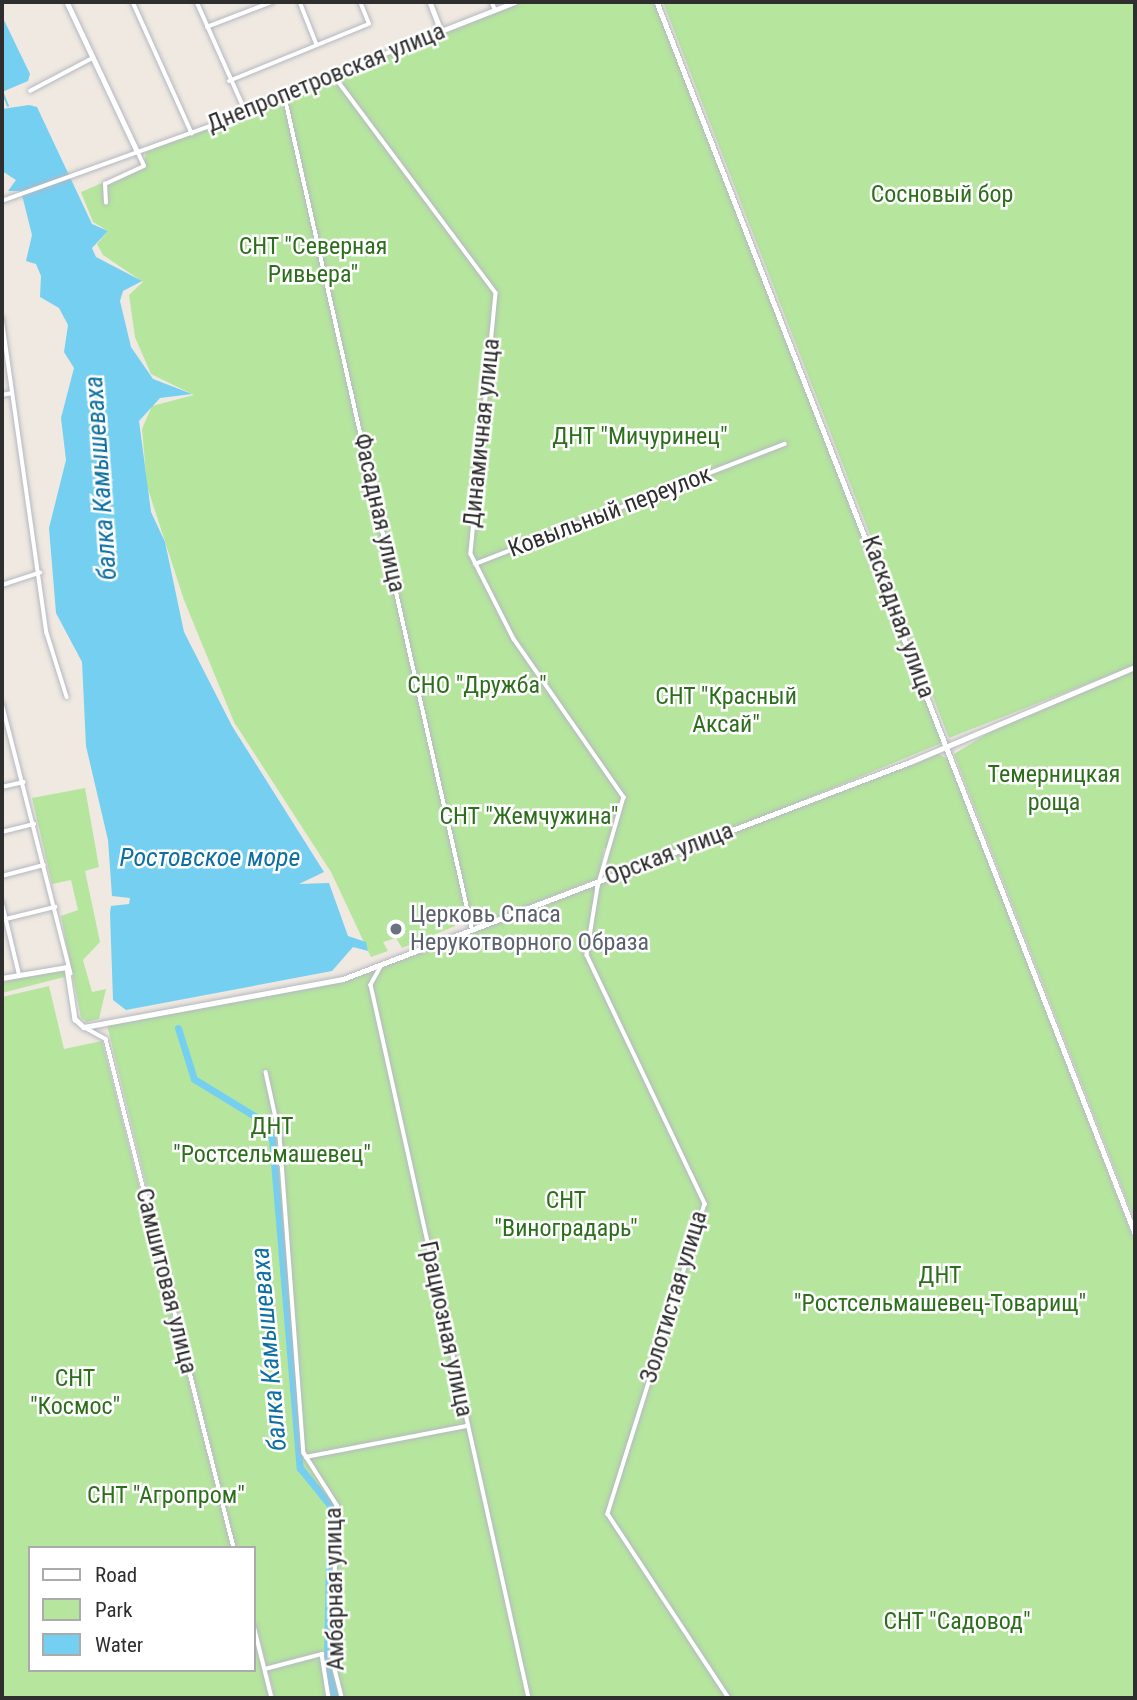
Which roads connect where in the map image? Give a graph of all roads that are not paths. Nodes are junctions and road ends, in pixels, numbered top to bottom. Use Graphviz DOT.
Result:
graph roads {
  1 [pos="67,2"];
  2 [pos="133,2"];
  3 [pos="197,2"];
  4 [pos="272,2"];
  5 [pos="300,2"];
  6 [pos="360,2"];
  7 [pos="429,2"];
  8 [pos="492,2"];
  9 [pos="515,2"];
  10 [pos="657,2"];
  11 [pos="495,9"];
  12 [pos="207,27"];
  13 [pos="441,30"];
  14 [pos="317,45"];
  15 [pos="91,59"];
  16 [pos="335,77"];
  17 [pos="229,81"];
  18 [pos="30,91"];
  19 [pos="285,97"];
  20 [pos="246,112"];
  21 [pos="192,133"];
  22 [pos="137,151"];
  23 [pos="2,201"];
  24 [pos="106,203"];
  25 [pos="2,318"];
  26 [pos="12,393"];
  27 [pos="2,395"];
  28 [pos="785,444"];
  29 [pos="475,564"];
  30 [pos="40,573"];
  31 [pos="2,585"];
  32 [pos="1135,667"];
  33 [pos="67,697"];
  34 [pos="2,703"];
  35 [pos="10,732"];
  36 [pos="2,735"];
  37 [pos="947,747"];
  38 [pos="23,782"];
  39 [pos="2,787"];
  40 [pos="34,824"];
  41 [pos="2,832"];
  42 [pos="44,865"];
  43 [pos="2,876"];
  44 [pos="599,881"];
  45 [pos="2,902"];
  46 [pos="55,906"];
  47 [pos="4,920"];
  48 [pos="472,928"];
  49 [pos="383,963"];
  50 [pos="19,973"];
  51 [pos="71,973"];
  52 [pos="2,978"];
  53 [pos="84,1027"];
  54 [pos="266,1072"];
  55 [pos="1135,1233"];
  56 [pos="467,1426"];
  57 [pos="306,1457"];
  58 [pos="233,1546"];
  59 [pos="256,1634"];
  60 [pos="265,1669"];
  61 [pos="272,1698"];
  62 [pos="329,1698"];
  63 [pos="342,1698"];
  64 [pos="529,1698"];
  65 [pos="729,1698"];
  1 -- 15 [label="street"];
  2 -- 21 [label="street"];
  3 -- 12 [label="street"];
  4 -- 12 [label="street"];
  5 -- 14 [label="street"];
  6 -- 14 [label="street"];
  7 -- 13 [label="street"];
  8 -- 11 [label="street"];
  9 -- 11 [label="street, Днепропетровская улица"];
  10 -- 37 [label="street, Каскадная улица"];
  11 -- 13 [label="street, Днепропетровская улица"];
  12 -- 17 [label="street"];
  13 -- 16 [label="street, Днепропетровская улица"];
  14 -- 17 [label="street"];
  15 -- 18 [label="street"];
  15 -- 22 [label="street"];
  16 -- 19 [label="street, Днепропетровская улица"];
  16 -- 29 [label="street, Динамичная улица"];
  17 -- 20 [label="street"];
  19 -- 20 [label="street, Днепропетровская улица"];
  19 -- 48 [label="street, Фасадная улица"];
  20 -- 21 [label="street, Днепропетровская улица"];
  21 -- 22 [label="street, Днепропетровская улица"];
  22 -- 23 [label="street, Днепропетровская улица"];
  22 -- 24 [label="street"];
  25 -- 26 [label="street"];
  26 -- 27 [label="street"];
  26 -- 30 [label="street"];
  28 -- 29 [label="street, Ковыльный переулок"];
  29 -- 44 [label="street, Динамичная улица"];
  30 -- 31 [label="street"];
  30 -- 33 [label="street"];
  32 -- 37 [label="street, Орская улица"];
  34 -- 35 [label="street"];
  35 -- 36 [label="street"];
  35 -- 38 [label="street"];
  37 -- 44 [label="street, Орская улица"];
  37 -- 55 [label="street, Каскадная улица"];
  38 -- 39 [label="street"];
  38 -- 40 [label="street"];
  40 -- 41 [label="street"];
  40 -- 42 [label="street"];
  42 -- 43 [label="street"];
  42 -- 46 [label="street"];
  44 -- 48 [label="street, Орская улица"];
  44 -- 65 [label="street, Золотистая улица"];
  45 -- 47 [label="street"];
  46 -- 47 [label="street"];
  46 -- 51 [label="street"];
  47 -- 50 [label="street"];
  48 -- 49 [label="street, Орская улица"];
  49 -- 53 [label="street, Орская улица"];
  49 -- 56 [label="street, Грациозная улица"];
  50 -- 51 [label="street"];
  50 -- 52 [label="street"];
  51 -- 53 [label="street"];
  53 -- 58 [label="street, Самшитовая улица"];
  54 -- 57 [label="street, Амбарная улица"];
  56 -- 57 [label="street"];
  56 -- 64 [label="street, Грациозная улица"];
  57 -- 63 [label="street, Амбарная улица"];
  59 -- 60 [label="street"];
  60 -- 61 [label="street"];
  60 -- 62 [label="street"];
}
